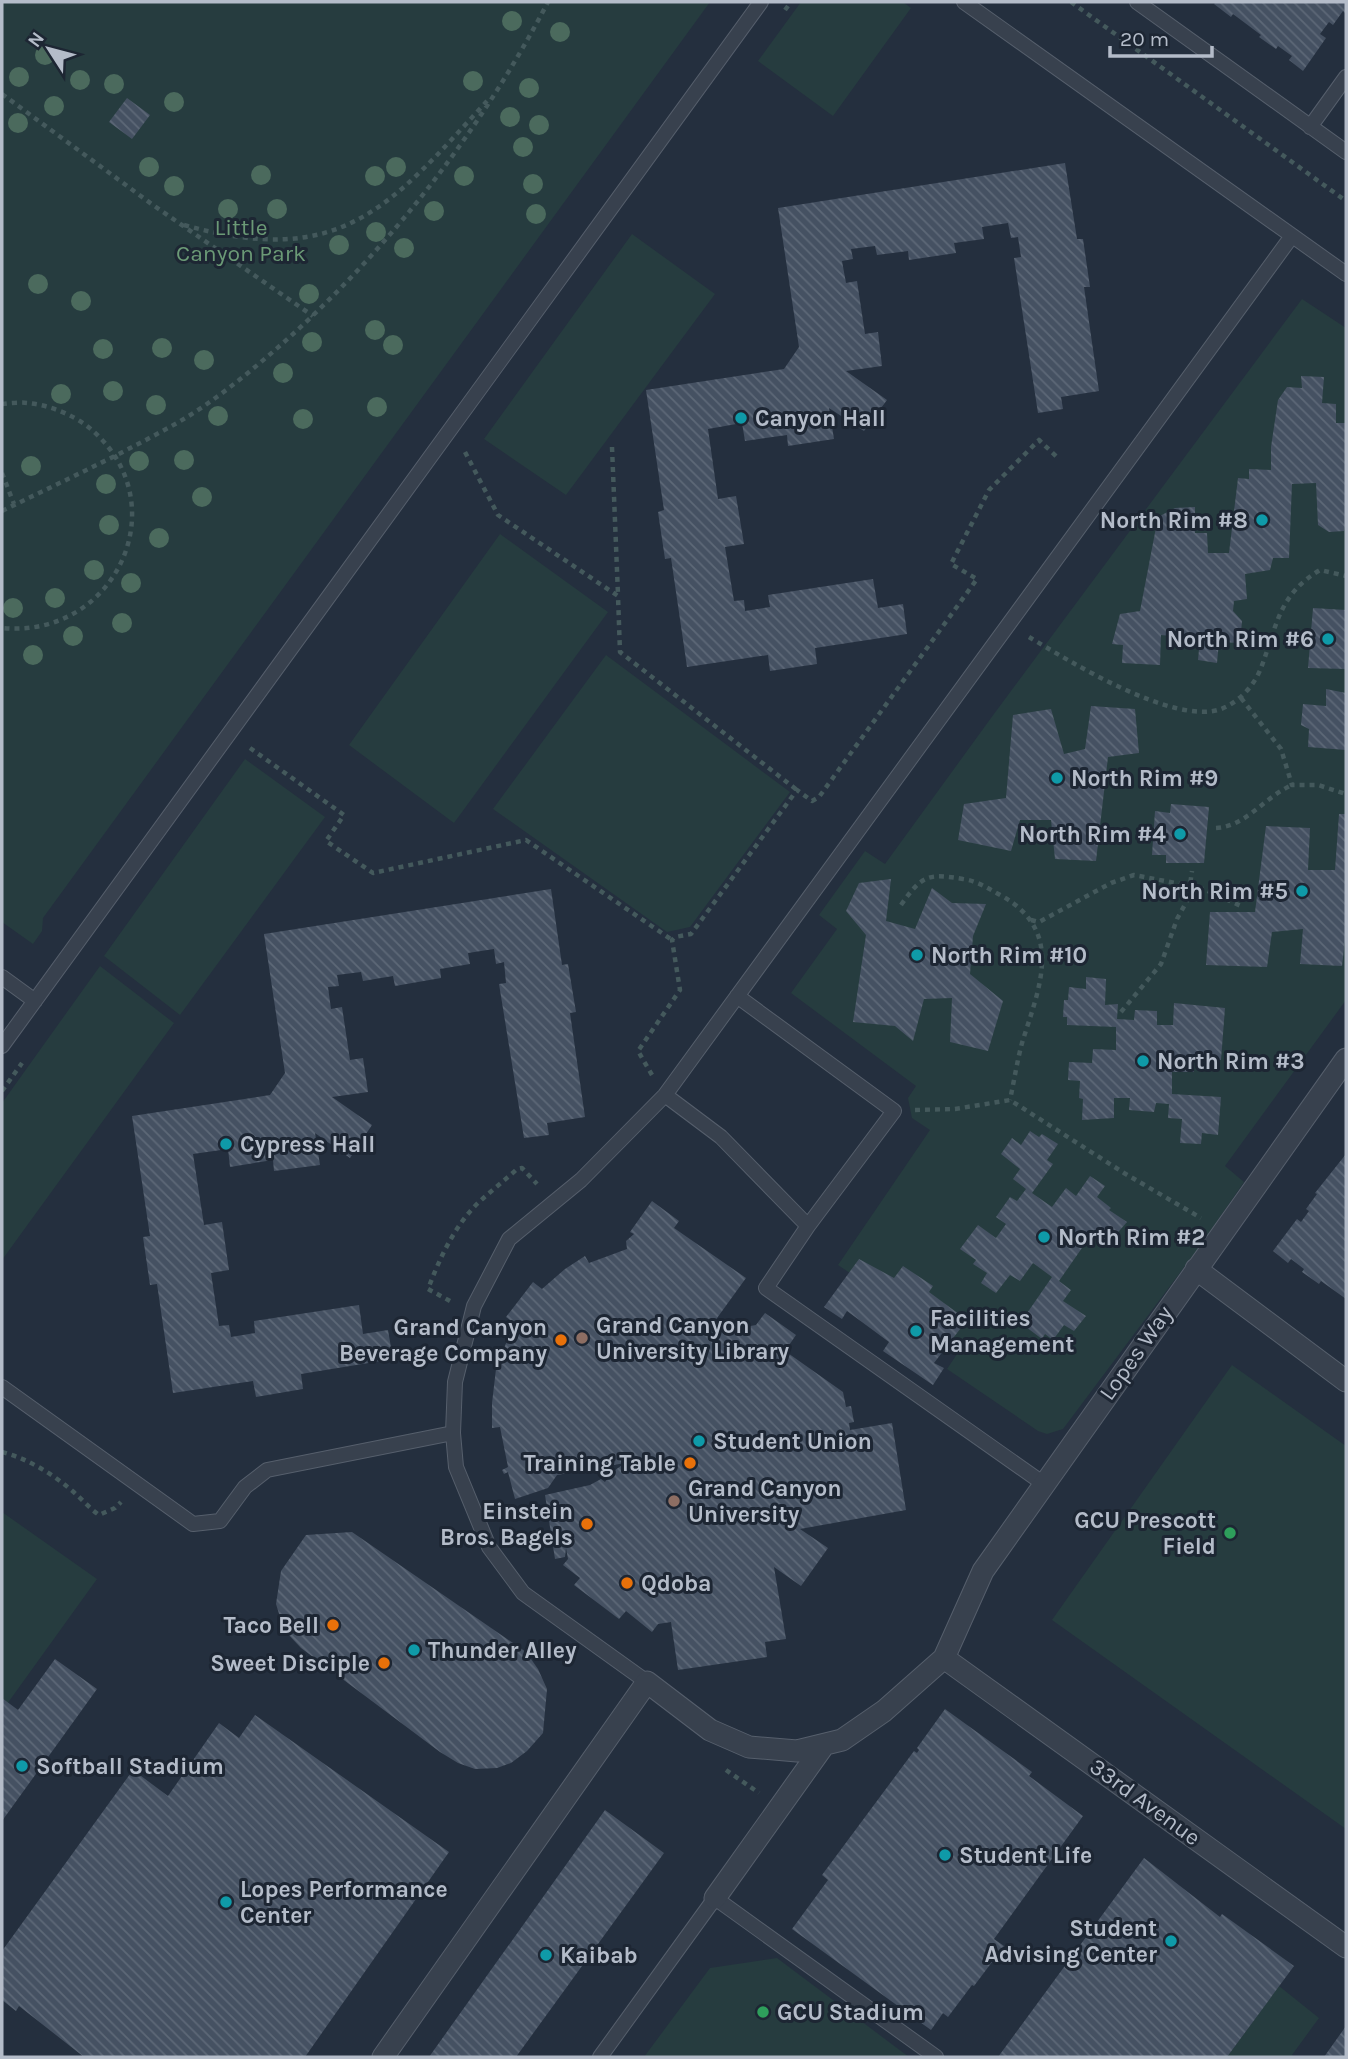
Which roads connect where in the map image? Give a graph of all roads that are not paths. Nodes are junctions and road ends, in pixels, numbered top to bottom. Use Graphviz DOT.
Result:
graph roads {
  1 [pos="761,2"];
  2 [pos="964,2"];
  3 [pos="1137,2"];
  4 [pos="1346,77"];
  5 [pos="1310,127"];
  6 [pos="1346,152"];
  7 [pos="1292,236"];
  8 [pos="1346,274"];
  9 [pos="2,977"];
  10 [pos="737,996"];
  11 [pos="35,1001"];
  12 [pos="2,1046"];
  13 [pos="1346,1059"];
  14 [pos="665,1095"];
  15 [pos="808,1226"];
  16 [pos="1196,1269"];
  17 [pos="1346,1381"];
  18 [pos="2,1387"];
  19 [pos="453,1433"];
  20 [pos="1044,1484"];
  21 [pos="944,1658"];
  22 [pos="647,1682"];
  23 [pos="824,1745"];
  24 [pos="715,1898"];
  25 [pos="1346,1947"];
  26 [pos="383,2057"];
  27 [pos="600,2057"];
  28 [pos="936,2057"];
  1 -- 11 [label="lane"];
  2 -- 7 [label="lane"];
  3 -- 5 [label="lane"];
  4 -- 5 [label="lane"];
  5 -- 6 [label="lane"];
  7 -- 8 [label="lane"];
  7 -- 10 [label="lane"];
  9 -- 11 [label="lane"];
  10 -- 14 [label="lane"];
  10 -- 15 [label="lane"];
  11 -- 12 [label="lane"];
  13 -- 16 [label="street, Lopes Way"];
  14 -- 15 [label="lane"];
  14 -- 19 [label="lane"];
  15 -- 20 [label="lane"];
  16 -- 17 [label="street"];
  16 -- 20 [label="street, Lopes Way"];
  18 -- 19 [label="lane"];
  19 -- 22 [label="lane"];
  20 -- 21 [label="street, Lopes Way"];
  21 -- 23 [label="street"];
  21 -- 25 [label="street, 33rd Avenue"];
  22 -- 23 [label="street"];
  22 -- 26 [label="street"];
  23 -- 24 [label="street"];
  24 -- 27 [label="lane"];
  24 -- 28 [label="lane"];
}
